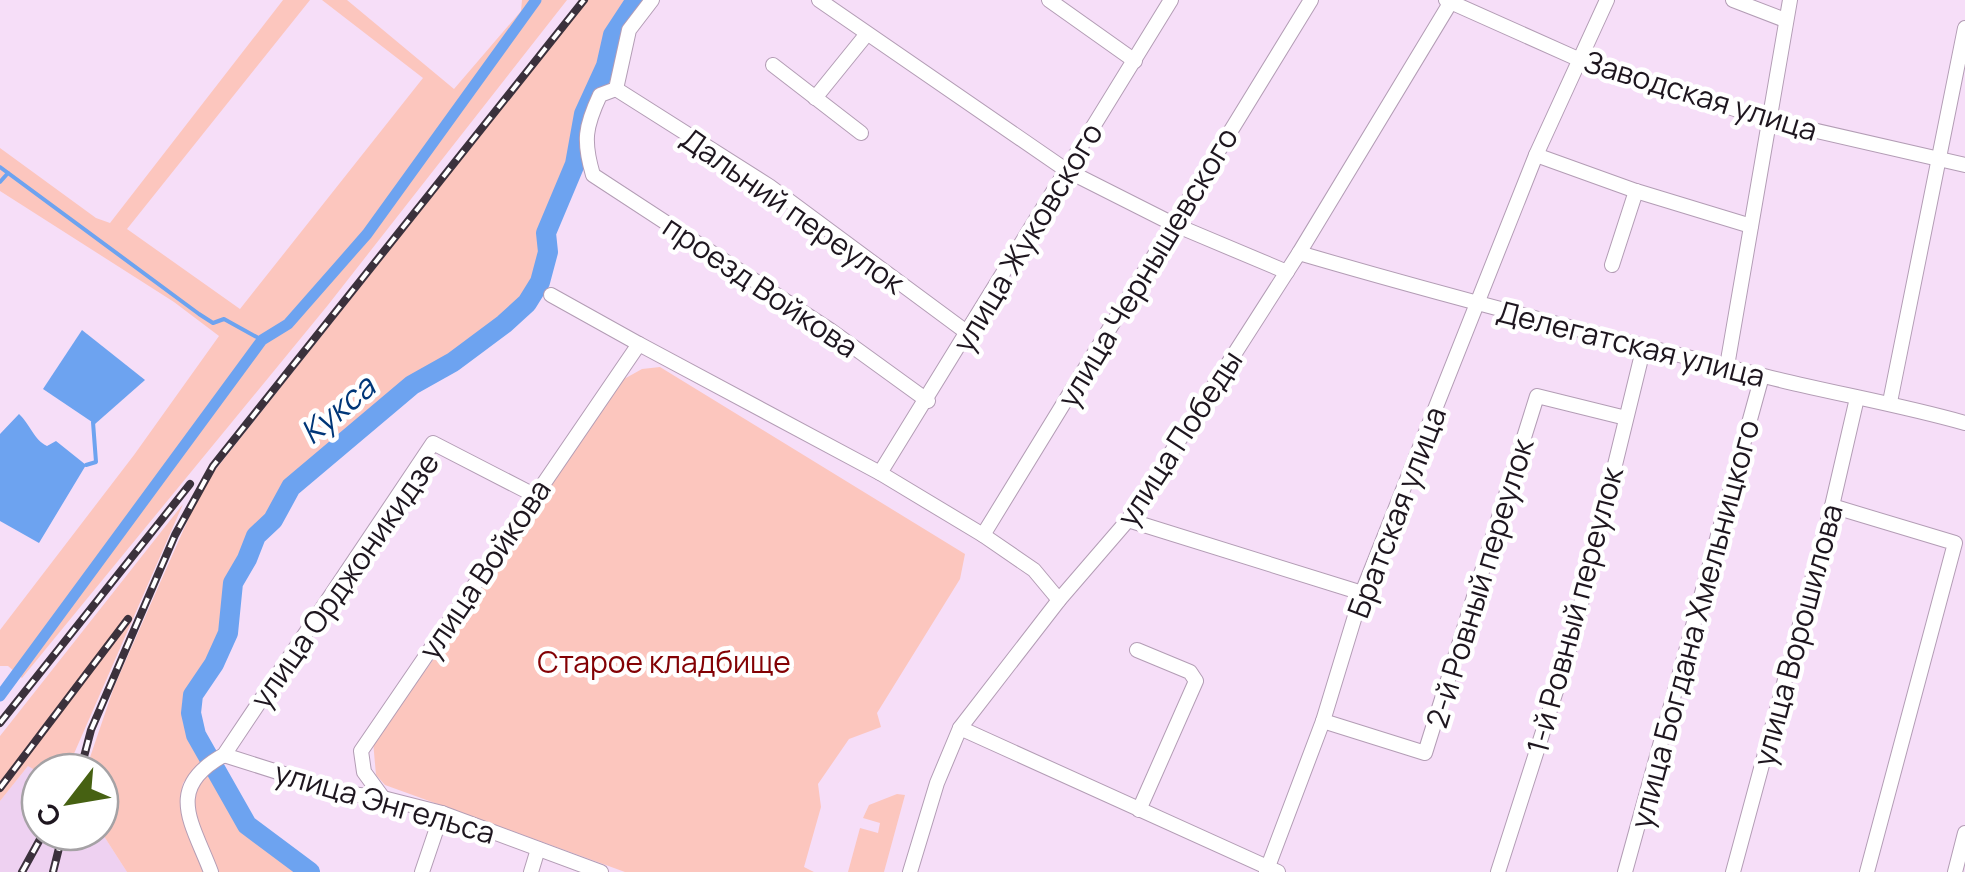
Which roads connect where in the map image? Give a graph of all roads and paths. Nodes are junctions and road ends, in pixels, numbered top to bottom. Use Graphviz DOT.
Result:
graph roads {
  1 [pos="652,0"];
  2 [pos="819,0"];
  3 [pos="1049,0"];
  4 [pos="1171,0"];
  5 [pos="1311,0"];
  6 [pos="1607,0"];
  7 [pos="1732,0"];
  8 [pos="1790,0"];
  9 [pos="1449,1"];
  10 [pos="1785,20"];
  11 [pos="1965,28"];
  12 [pos="866,36"];
  13 [pos="1578,59"];
  14 [pos="1136,61"];
  15 [pos="773,65"];
  16 [pos="616,89"];
  17 [pos="815,98"];
  18 [pos="1769,120"];
  19 [pos="861,132"];
  20 [pos="1536,154"];
  21 [pos="1940,158"];
  22 [pos="1965,165"];
  23 [pos="1066,170"];
  24 [pos="1636,191"];
  25 [pos="1173,224"];
  26 [pos="1752,226"];
  27 [pos="1299,253"];
  28 [pos="1612,264"];
  29 [pos="1286,272"];
  30 [pos="551,295"];
  31 [pos="1478,305"];
  32 [pos="969,334"];
  33 [pos="639,344"];
  34 [pos="1644,346"];
  35 [pos="1727,366"];
  36 [pos="1762,376"];
  37 [pos="1857,398"];
  38 [pos="928,400"];
  39 [pos="1890,402"];
  40 [pos="1626,418"];
  41 [pos="1965,422"];
  42 [pos="880,472"];
  43 [pos="534,495"];
  44 [pos="1832,506"];
  45 [pos="1128,520"];
  46 [pos="984,536"];
  47 [pos="1362,593"];
  48 [pos="1059,600"];
  49 [pos="1137,650"];
  50 [pos="1323,720"];
  51 [pos="960,728"];
  52 [pos="224,755"];
  53 [pos="383,798"];
  54 [pos="1139,810"];
  55 [pos="442,813"];
  56 [pos="1965,833"];
  57 [pos="538,848"];
  58 [pos="1270,871"];
  59 [pos="211,872"];
  60 [pos="422,872"];
  61 [pos="531,872"];
  62 [pos="602,872"];
  63 [pos="910,872"];
  64 [pos="1498,872"];
  65 [pos="1625,872"];
  66 [pos="1733,872"];
  67 [pos="1867,872"];
  68 [pos="1954,872"];
  1 -- 16 [label="street"];
  2 -- 12 [label="street"];
  3 -- 14 [label="street"];
  4 -- 14 [label="street, улица Жуковского"];
  5 -- 25 [label="street, улица Чернышевского"];
  6 -- 13 [label="street, Братская улица"];
  7 -- 10 [label="street"];
  8 -- 10 [label="street"];
  9 -- 13 [label="street, Заводская улица"];
  9 -- 27 [label="street, улица Победы"];
  10 -- 18 [label="street"];
  11 -- 21 [label="street"];
  12 -- 17 [label="street"];
  12 -- 23 [label="street"];
  13 -- 18 [label="street, Заводская улица"];
  13 -- 20 [label="street, Братская улица"];
  14 -- 23 [label="street, улица Жуковского"];
  15 -- 17 [label="street"];
  16 -- 32 [label="street, Дальний переулок"];
  16 -- 38 [label="street, проезд Войкова"];
  17 -- 19 [label="street"];
  18 -- 21 [label="street, Заводская улица"];
  18 -- 26 [label="street"];
  20 -- 24 [label="street"];
  20 -- 31 [label="street, Братская улица"];
  21 -- 22 [label="street, Заводская улица"];
  21 -- 39 [label="street"];
  23 -- 25 [label="street"];
  23 -- 32 [label="street, улица Жуковского"];
  24 -- 26 [label="street"];
  24 -- 28 [label="street"];
  25 -- 29 [label="street"];
  25 -- 46 [label="street, улица Чернышевского"];
  26 -- 35 [label="street"];
  27 -- 29 [label="street, улица Победы"];
  27 -- 31 [label="street, Делегатская улица"];
  29 -- 45 [label="street, улица Победы"];
  30 -- 33 [label="street"];
  31 -- 34 [label="street, Делегатская улица"];
  31 -- 47 [label="street, Братская улица"];
  32 -- 38 [label="street, улица Жуковского"];
  33 -- 42 [label="street"];
  33 -- 43 [label="street, улица Войкова"];
  34 -- 35 [label="street, Делегатская улица"];
  34 -- 40 [label="street, 1-й Ровный переулок"];
  35 -- 36 [label="street, Делегатская улица"];
  36 -- 37 [label="street, Делегатская улица"];
  36 -- 65 [label="street, улица Богдана Хмельницкого"];
  37 -- 39 [label="street, Делегатская улица"];
  37 -- 44 [label="street, улица Ворошилова"];
  38 -- 42 [label="street, улица Жуковского"];
  39 -- 41 [label="street, Делегатская улица"];
  40 -- 50 [label="street, 2-й Ровный переулок"];
  40 -- 64 [label="street, 1-й Ровный переулок"];
  42 -- 46 [label="street"];
  43 -- 52 [label="street, улица Орджоникидзе"];
  43 -- 53 [label="street, улица Войкова"];
  44 -- 66 [label="street, улица Ворошилова"];
  44 -- 67 [label="street"];
  45 -- 47 [label="street"];
  45 -- 48 [label="street, улица Победы"];
  46 -- 48 [label="street"];
  47 -- 50 [label="street, Братская улица"];
  48 -- 51 [label="street, улица Победы"];
  49 -- 54 [label="street"];
  50 -- 58 [label="street, Братская улица"];
  51 -- 54 [label="street"];
  51 -- 63 [label="street, улица Победы"];
  52 -- 53 [label="street, улица Энгельса"];
  52 -- 59 [label="street"];
  53 -- 55 [label="street, улица Энгельса"];
  54 -- 58 [label="street"];
  55 -- 57 [label="street, улица Энгельса"];
  55 -- 60 [label="street"];
  56 -- 68 [label="street"];
  57 -- 61 [label="street"];
  57 -- 62 [label="street, улица Энгельса"];
}
